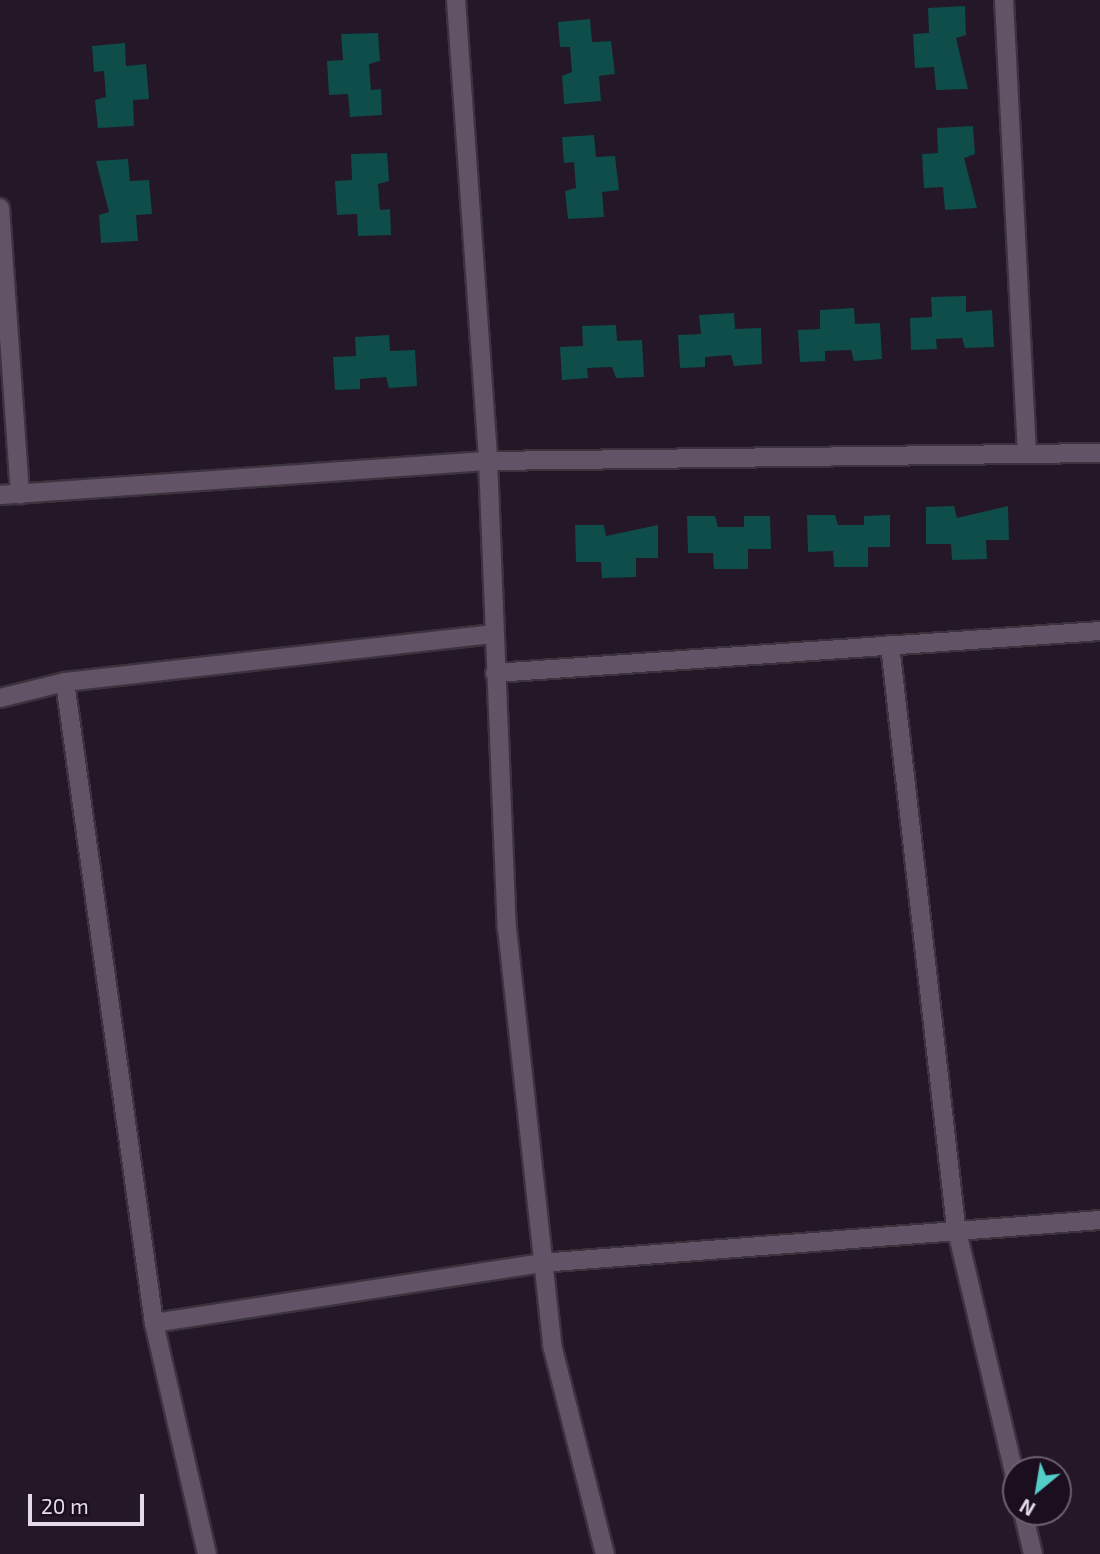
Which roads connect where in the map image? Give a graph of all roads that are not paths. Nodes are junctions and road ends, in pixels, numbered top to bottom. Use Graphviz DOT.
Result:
graph roads {
  1 [pos="456,0"];
  2 [pos="1004,0"];
  3 [pos="0,208"];
  4 [pos="1027,453"];
  5 [pos="1100,453"];
  6 [pos="488,461"];
  7 [pos="20,494"];
  8 [pos="0,495"];
  9 [pos="1100,631"];
  10 [pos="494,634"];
  11 [pos="890,645"];
  12 [pos="495,673"];
  13 [pos="65,682"];
  14 [pos="0,698"];
  15 [pos="1100,1220"];
  16 [pos="956,1227"];
  17 [pos="540,1263"];
  18 [pos="154,1323"];
  19 [pos="1010,1456"];
  20 [pos="1026,1526"];
  21 [pos="207,1554"];
  22 [pos="605,1554"];
  23 [pos="1033,1554"];
  1 -- 6 [label="street"];
  2 -- 4 [label="street"];
  3 -- 7 [label="street"];
  4 -- 5 [label="street"];
  4 -- 6 [label="street"];
  6 -- 7 [label="street"];
  6 -- 10 [label="street"];
  7 -- 8 [label="street"];
  9 -- 11 [label="street"];
  10 -- 12 [label="street"];
  10 -- 13 [label="street"];
  11 -- 12 [label="street"];
  11 -- 16 [label="street"];
  12 -- 17 [label="street"];
  13 -- 14 [label="street"];
  13 -- 18 [label="street"];
  15 -- 16 [label="street"];
  16 -- 17 [label="street"];
  16 -- 19 [label="street"];
  17 -- 18 [label="street"];
  17 -- 22 [label="street"];
  18 -- 21 [label="street"];
  20 -- 23 [label="street"];
}
